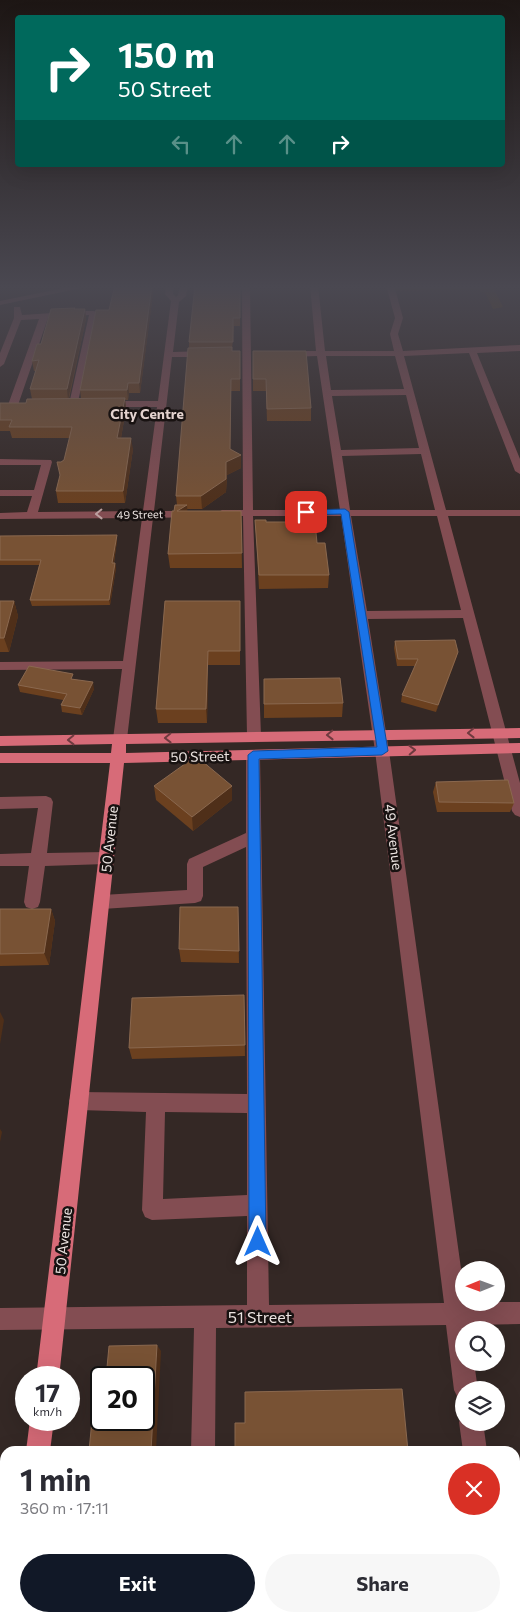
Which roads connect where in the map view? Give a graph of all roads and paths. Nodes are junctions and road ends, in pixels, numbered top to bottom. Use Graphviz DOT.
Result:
graph roads {
  1 [pos="15,361"];
  2 [pos="86,361"];
  3 [pos="167,361"];
  4 [pos="246,361"];
  5 [pos="322,361"];
  6 [pos="401,361"];
  7 [pos="476,361"];
  8 [pos="409,392"];
  9 [pos="327,393"];
  10 [pos="162,404"];
  11 [pos="0,405"];
  12 [pos="425,452"];
  13 [pos="336,453"];
  14 [pos="0,462"];
  15 [pos="520,471"];
  16 [pos="38,492"];
  17 [pos="0,493"];
  18 [pos="345,512"];
  19 [pos="248,513"];
  20 [pos="441,513"];
  21 [pos="520,513"];
  22 [pos="148,514"];
  23 [pos="32,515"];
  24 [pos="0,516"];
  25 [pos="467,614"];
  26 [pos="361,615"];
  27 [pos="129,665"];
  28 [pos="0,666"];
  29 [pos="498,733"];
  30 [pos="520,733"];
  31 [pos="379,734"];
  32 [pos="254,736"];
  33 [pos="120,739"];
  34 [pos="0,741"];
  35 [pos="502,748"];
  36 [pos="520,748"];
  37 [pos="382,751"];
  38 [pos="253,755"];
  39 [pos="0,758"];
  40 [pos="118,758"];
  41 [pos="0,803"];
  42 [pos="520,811"];
  43 [pos="254,836"];
  44 [pos="106,858"];
  45 [pos="37,859"];
  46 [pos="0,860"];
  47 [pos="32,902"];
  48 [pos="102,902"];
  49 [pos="79,1101"];
  50 [pos="156,1103"];
  51 [pos="256,1104"];
  52 [pos="257,1205"];
  53 [pos="520,1313"];
  54 [pos="456,1314"];
  55 [pos="205,1316"];
  56 [pos="258,1316"];
  57 [pos="0,1319"];
  58 [pos="55,1319"];
  59 [pos="49,1366"];
  60 [pos="465,1381"];
  61 [pos="41,1431"];
  62 [pos="472,1431"];
  63 [pos="39,1446"];
  64 [pos="203,1446"];
  65 [pos="474,1446"];
  1 -- 11 [label="street"];
  2 -- 10 [label="street"];
  3 -- 10 [label="street, 50 Avenue"];
  4 -- 19 [label="street"];
  5 -- 9 [label="street, 49 Avenue"];
  6 -- 8 [label="street"];
  7 -- 15 [label="street"];
  8 -- 9 [label="street"];
  8 -- 12 [label="street"];
  9 -- 13 [label="street, 49 Avenue"];
  10 -- 22 [label="street, 50 Avenue"];
  12 -- 13 [label="street"];
  12 -- 20 [label="street"];
  13 -- 18 [label="street, 49 Avenue"];
  14 -- 16 [label="street"];
  16 -- 17 [label="street"];
  16 -- 23 [label="street"];
  18 -- 19 [label="street, 49 Street"];
  18 -- 20 [label="street, 49 Street"];
  18 -- 26 [label="street, 49 Avenue"];
  19 -- 22 [label="street, 49 Street"];
  19 -- 32 [label="street"];
  20 -- 21 [label="street, 49 Street"];
  20 -- 25 [label="street"];
  22 -- 23 [label="street, 49 Street, one-way"];
  22 -- 27 [label="street, 50 Avenue"];
  23 -- 24 [label="street, 49 Street"];
  25 -- 26 [label="street"];
  25 -- 29 [label="street"];
  26 -- 31 [label="street, 49 Avenue"];
  27 -- 28 [label="street"];
  27 -- 33 [label="street, 50 Avenue"];
  29 -- 30 [label="main road, 50 Street"];
  29 -- 31 [label="main road, 50 Street, one-way"];
  29 -- 35 [label="street"];
  31 -- 32 [label="main road, 50 Street, one-way"];
  31 -- 37 [label="street, 49 Avenue"];
  32 -- 33 [label="main road, 50 Street, one-way"];
  33 -- 34 [label="main road, 50 Street, one-way"];
  33 -- 40 [label="main road, 50 Avenue"];
  35 -- 36 [label="main road, 50 Street"];
  37 -- 35 [label="main road, 50 Street, one-way"];
  35 -- 42 [label="street"];
  37 -- 38 [label="main road, 50 Street"];
  37 -- 54 [label="street, 49 Avenue"];
  38 -- 40 [label="main road, 50 Street"];
  38 -- 43 [label="street"];
  39 -- 40 [label="main road, 50 Street"];
  40 -- 44 [label="main road, 50 Avenue"];
  41 -- 45 [label="street"];
  43 -- 48 [label="street"];
  43 -- 51 [label="street"];
  44 -- 45 [label="street"];
  44 -- 48 [label="main road, 50 Avenue"];
  45 -- 46 [label="street"];
  45 -- 47 [label="street"];
  48 -- 49 [label="main road, 50 Avenue"];
  49 -- 50 [label="street"];
  49 -- 58 [label="main road, 50 Avenue"];
  50 -- 51 [label="street"];
  50 -- 52 [label="street"];
  51 -- 52 [label="street"];
  52 -- 56 [label="street"];
  53 -- 54 [label="street, 51 Street"];
  54 -- 56 [label="street, 51 Street"];
  54 -- 60 [label="street, 49 Avenue"];
  55 -- 56 [label="street, 51 Street"];
  55 -- 58 [label="street, 51 Street"];
  55 -- 64 [label="street"];
  57 -- 58 [label="street, 51 Street"];
  58 -- 59 [label="main road, 50 Avenue"];
  61 -- 63 [label="main road"];
  62 -- 65 [label="street"];
}
